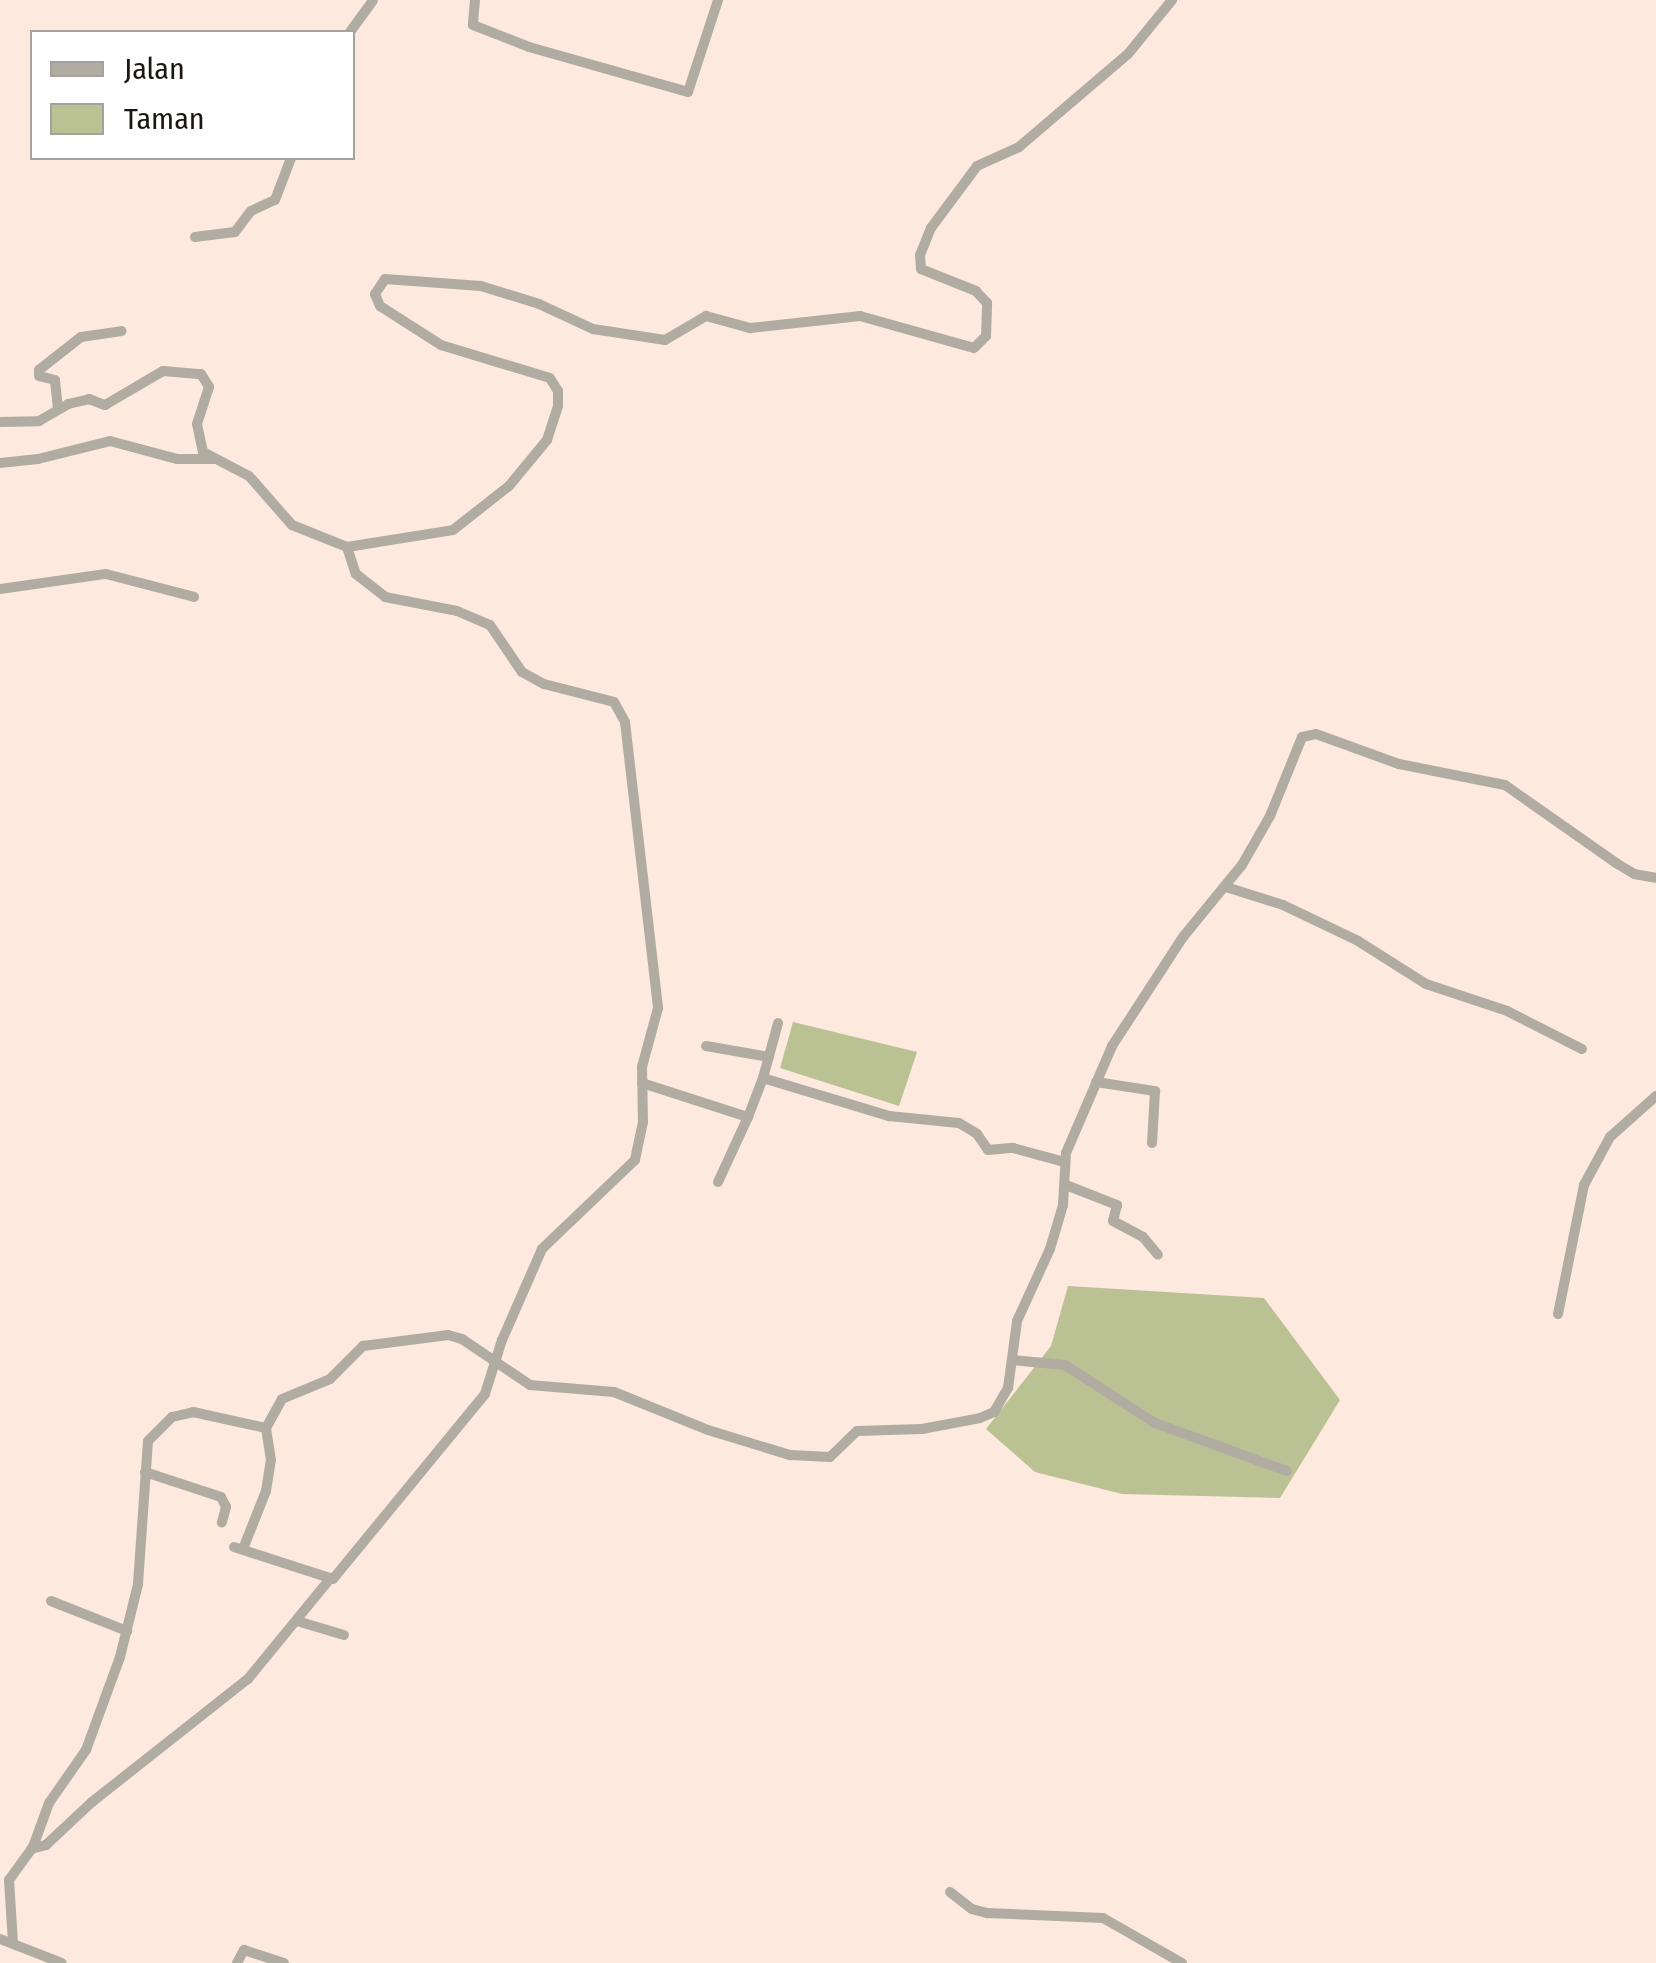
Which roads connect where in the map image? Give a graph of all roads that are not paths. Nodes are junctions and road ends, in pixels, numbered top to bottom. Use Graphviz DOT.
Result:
graph roads {
  1 [pos="372,0"];
  2 [pos="475,0"];
  3 [pos="718,0"];
  4 [pos="1172,0"];
  5 [pos="351,30"];
  6 [pos="290,160"];
  7 [pos="195,237"];
  8 [pos="122,331"];
  9 [pos="58,409"];
  10 [pos="0,422"];
  11 [pos="221,458"];
  12 [pos="0,463"];
  13 [pos="347,547"];
  14 [pos="0,589"];
  15 [pos="194,598"];
  16 [pos="1656,878"];
  17 [pos="1226,886"];
  18 [pos="778,1023"];
  19 [pos="706,1046"];
  20 [pos="1582,1049"];
  21 [pos="769,1057"];
  22 [pos="763,1078"];
  23 [pos="1096,1082"];
  24 [pos="642,1083"];
  25 [pos="1656,1096"];
  26 [pos="748,1117"];
  27 [pos="1152,1143"];
  28 [pos="1065,1162"];
  29 [pos="718,1182"];
  30 [pos="1066,1185"];
  31 [pos="1158,1255"];
  32 [pos="1558,1314"];
  33 [pos="1012,1360"];
  34 [pos="497,1364"];
  35 [pos="266,1428"];
  36 [pos="1287,1471"];
  37 [pos="145,1472"];
  38 [pos="222,1522"];
  39 [pos="330,1580"];
  40 [pos="51,1601"];
  41 [pos="297,1621"];
  42 [pos="127,1631"];
  43 [pos="344,1635"];
  44 [pos="31,1850"];
  45 [pos="950,1892"];
  46 [pos="0,1940"];
  47 [pos="14,1943"];
  48 [pos="62,1963"];
  49 [pos="236,1963"];
  50 [pos="284,1963"];
  51 [pos="1182,1963"];
  1 -- 5 [label="street"];
  2 -- 3 [label="street"];
  4 -- 13 [label="street"];
  6 -- 7 [label="street"];
  8 -- 9 [label="street"];
  9 -- 10 [label="street"];
  9 -- 11 [label="street"];
  11 -- 12 [label="street"];
  11 -- 13 [label="street"];
  13 -- 24 [label="street"];
  14 -- 15 [label="street"];
  16 -- 17 [label="street"];
  17 -- 20 [label="street"];
  17 -- 23 [label="street"];
  18 -- 21 [label="street"];
  19 -- 21 [label="street"];
  21 -- 22 [label="street"];
  22 -- 26 [label="street"];
  22 -- 28 [label="street"];
  23 -- 27 [label="street"];
  23 -- 28 [label="street"];
  24 -- 26 [label="street"];
  24 -- 34 [label="street"];
  25 -- 32 [label="street"];
  26 -- 29 [label="street"];
  28 -- 30 [label="street"];
  30 -- 31 [label="street"];
  30 -- 33 [label="street"];
  33 -- 34 [label="street"];
  33 -- 36 [label="street"];
  34 -- 35 [label="street"];
  34 -- 39 [label="street"];
  35 -- 37 [label="street"];
  35 -- 39 [label="street"];
  37 -- 38 [label="street"];
  37 -- 42 [label="street"];
  39 -- 41 [label="street"];
  40 -- 42 [label="street"];
  41 -- 43 [label="street"];
  41 -- 44 [label="street"];
  42 -- 44 [label="street"];
  44 -- 47 [label="street"];
  45 -- 51 [label="street"];
  46 -- 47 [label="street"];
  47 -- 48 [label="street"];
  49 -- 50 [label="street"];
}
